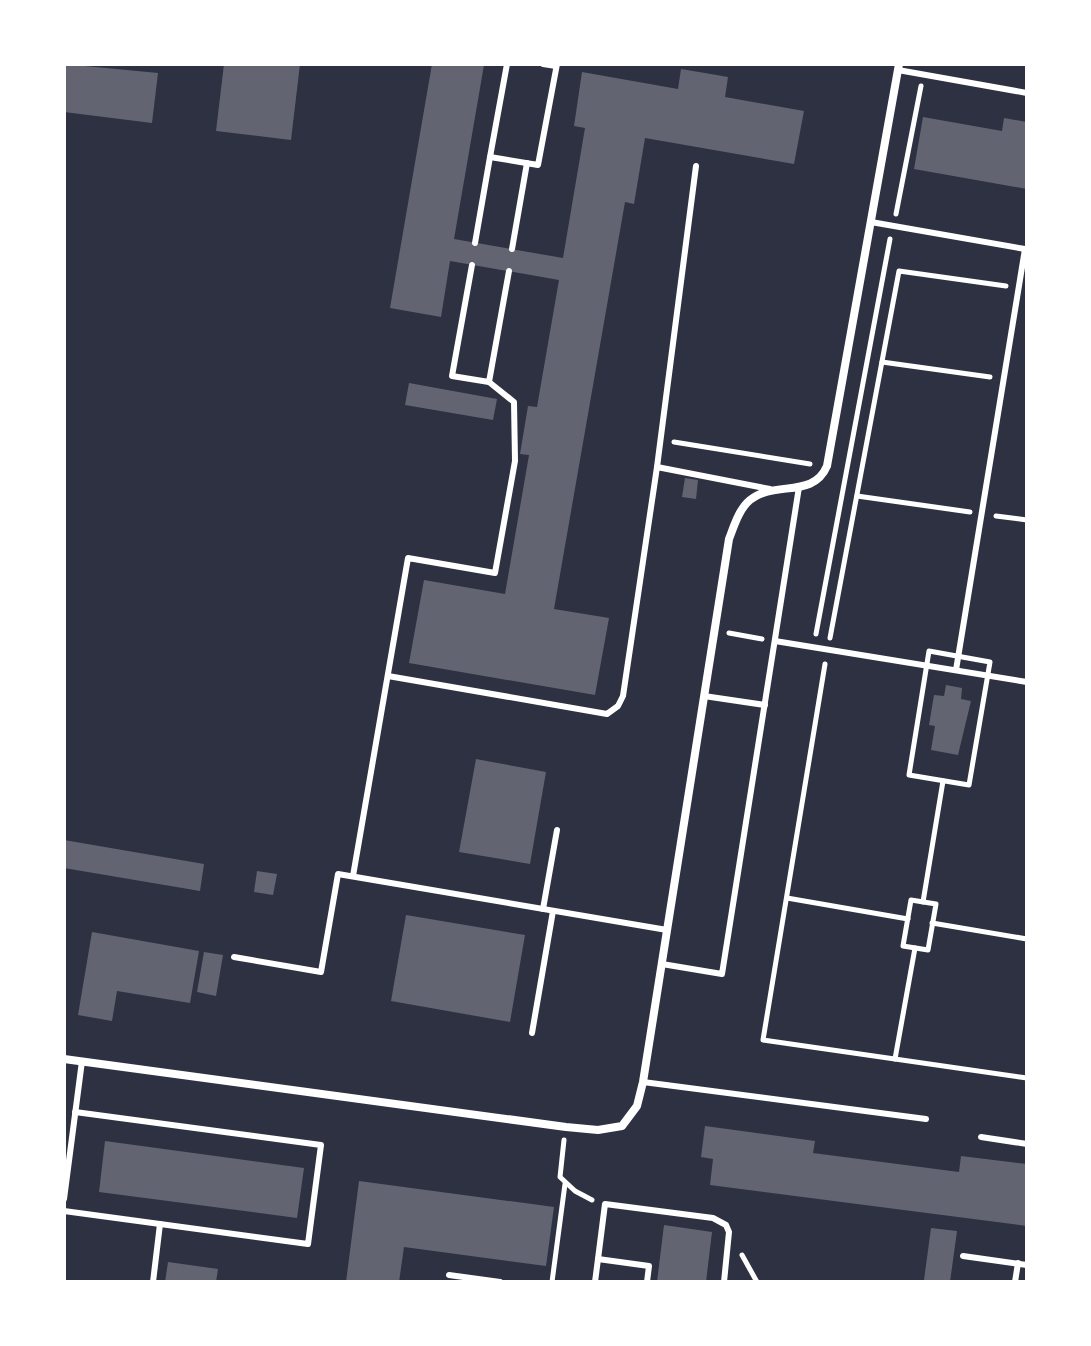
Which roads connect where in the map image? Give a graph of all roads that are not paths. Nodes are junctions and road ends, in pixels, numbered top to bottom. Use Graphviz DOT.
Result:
graph roads {
  1 [pos="507,64"];
  2 [pos="543,64"];
  3 [pos="557,65"];
  4 [pos="899,67"];
  5 [pos="1027,93"];
  6 [pos="490,157"];
  7 [pos="527,163"];
  8 [pos="696,166"];
  9 [pos="871,222"];
  10 [pos="475,243"];
  11 [pos="512,249"];
  12 [pos="472,265"];
  13 [pos="509,271"];
  14 [pos="489,382"];
  15 [pos="657,467"];
  16 [pos="799,487"];
  17 [pos="770,489"];
  18 [pos="775,641"];
  19 [pos="956,670"];
  20 [pos="388,676"];
  21 [pos="1027,682"];
  22 [pos="704,696"];
  23 [pos="765,705"];
  24 [pos="557,830"];
  25 [pos="353,876"];
  26 [pos="543,909"];
  27 [pos="553,911"];
  28 [pos="667,930"];
  29 [pos="234,957"];
  30 [pos="662,964"];
  31 [pos="532,1033"];
  32 [pos="64,1059"];
  33 [pos="82,1061"];
  34 [pos="643,1082"];
  35 [pos="75,1112"];
  36 [pos="926,1119"];
  37 [pos="981,1137"];
  38 [pos="1027,1144"];
  39 [pos="64,1199"];
  40 [pos="64,1211"];
  41 [pos="160,1224"];
  42 [pos="963,1256"];
  43 [pos="598,1259"];
  44 [pos="1018,1263"];
  45 [pos="1027,1265"];
  46 [pos="449,1275"];
  47 [pos="153,1282"];
  48 [pos="500,1282"];
  49 [pos="595,1282"];
  50 [pos="647,1282"];
  51 [pos="724,1282"];
  52 [pos="1015,1282"];
  1 -- 6 [label="lane"];
  2 -- 3 [label="lane"];
  3 -- 7 [label="lane"];
  4 -- 5 [label="lane"];
  4 -- 9 [label="street"];
  6 -- 7 [label="lane"];
  6 -- 10 [label="lane"];
  7 -- 11 [label="lane"];
  8 -- 15 [label="lane"];
  9 -- 16 [label="street"];
  9 -- 19 [label="lane"];
  12 -- 14 [label="lane"];
  13 -- 14 [label="lane"];
  14 -- 20 [label="lane"];
  15 -- 17 [label="lane"];
  15 -- 20 [label="lane"];
  16 -- 17 [label="street"];
  16 -- 18 [label="lane"];
  17 -- 22 [label="street"];
  18 -- 19 [label="lane"];
  18 -- 23 [label="lane"];
  19 -- 21 [label="lane"];
  20 -- 25 [label="lane"];
  22 -- 23 [label="lane"];
  22 -- 28 [label="street"];
  23 -- 30 [label="lane"];
  24 -- 26 [label="lane"];
  25 -- 26 [label="lane"];
  25 -- 29 [label="lane"];
  26 -- 27 [label="lane"];
  27 -- 28 [label="lane"];
  27 -- 31 [label="lane"];
  28 -- 30 [label="street"];
  30 -- 34 [label="street"];
  32 -- 33 [label="street"];
  33 -- 34 [label="street"];
  33 -- 35 [label="lane"];
  34 -- 36 [label="lane"];
  35 -- 39 [label="lane"];
  35 -- 41 [label="lane"];
  37 -- 38 [label="lane"];
  40 -- 41 [label="lane"];
  41 -- 47 [label="lane"];
  42 -- 44 [label="lane"];
  43 -- 49 [label="lane"];
  43 -- 50 [label="lane"];
  43 -- 51 [label="lane"];
  44 -- 45 [label="lane"];
  44 -- 52 [label="lane"];
  46 -- 48 [label="lane"];
}
